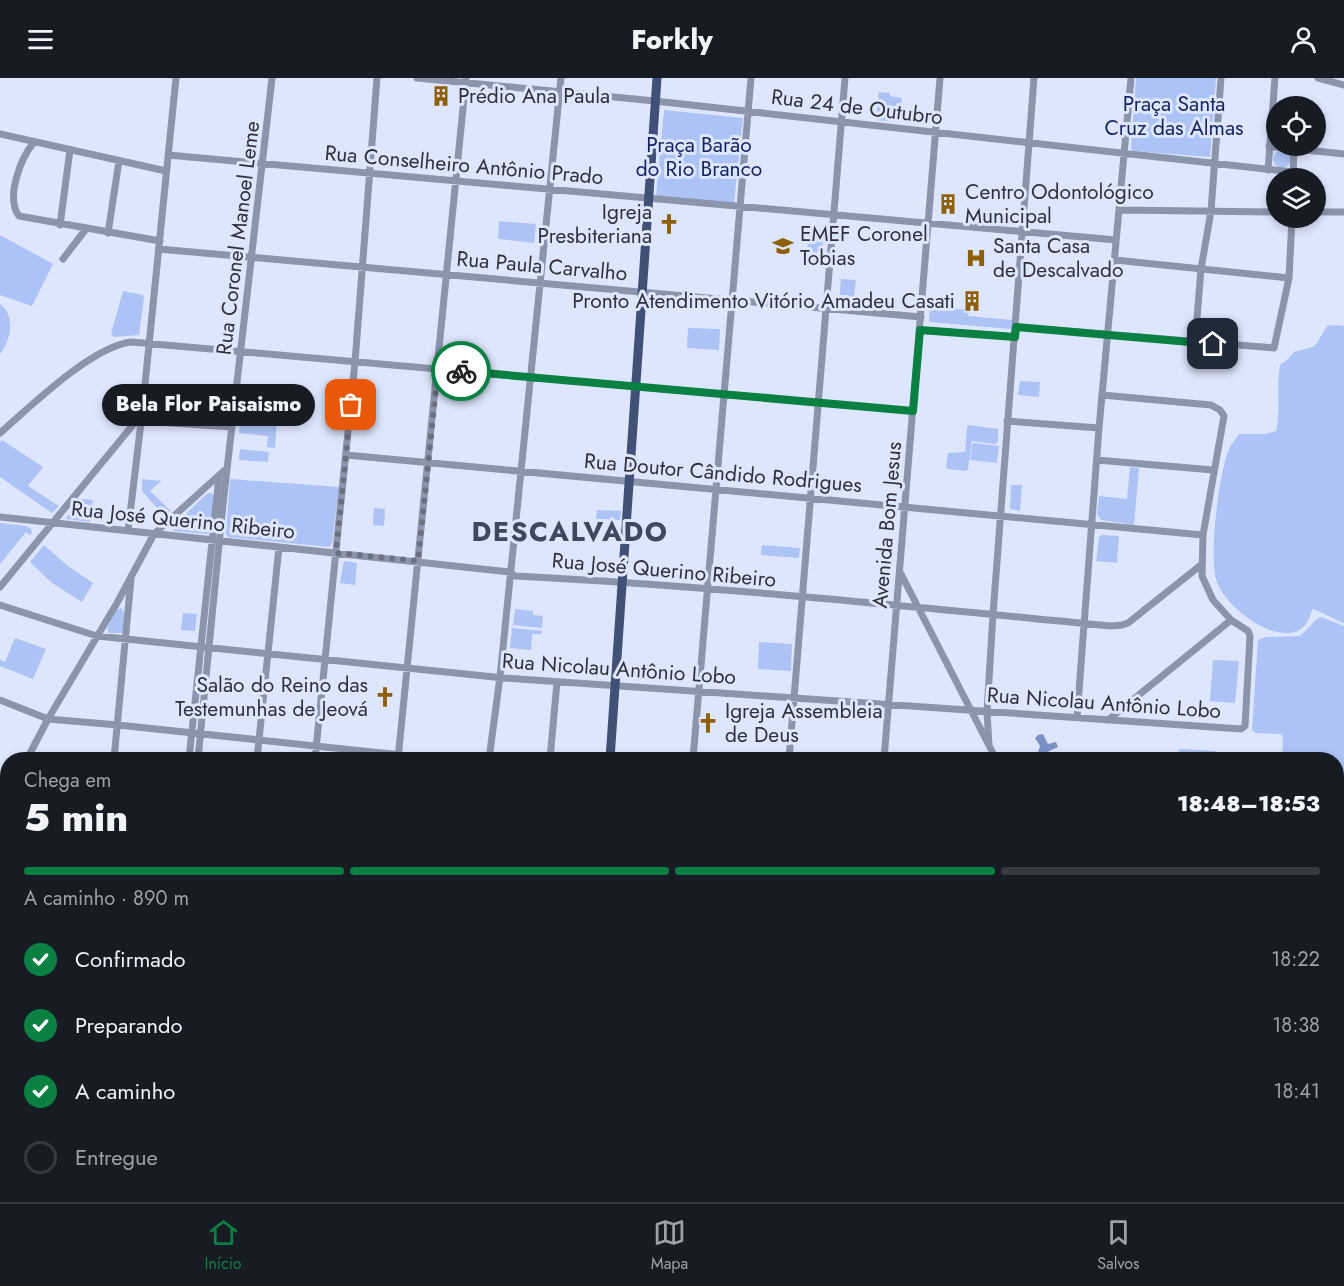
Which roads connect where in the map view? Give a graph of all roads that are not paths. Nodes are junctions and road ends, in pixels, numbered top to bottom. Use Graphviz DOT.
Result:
graph roads {
  1 [pos="176,78"];
  2 [pos="272,78"];
  3 [pos="377,78"];
  4 [pos="417,78"];
  5 [pos="561,78"];
  6 [pos="657,78"];
  7 [pos="751,78"];
  8 [pos="845,78"];
  9 [pos="940,78"];
  10 [pos="1034,78"];
  11 [pos="1131,78"];
  12 [pos="1221,78"];
  13 [pos="1275,78"];
  14 [pos="1318,78"];
  15 [pos="466,80"];
  16 [pos="1344,85"];
  17 [pos="560,91"];
  18 [pos="1273,96"];
  19 [pos="656,101"];
  20 [pos="748,111"];
  21 [pos="842,121"];
  22 [pos="935,132"];
  23 [pos="0,134"];
  24 [pos="34,142"];
  25 [pos="1029,143"];
  26 [pos="70,150"];
  27 [pos="1326,152"];
  28 [pos="1125,154"];
  29 [pos="1344,154"];
  30 [pos="168,155"];
  31 [pos="118,161"];
  32 [pos="263,163"];
  33 [pos="1214,163"];
  34 [pos="1266,170"];
  35 [pos="166,171"];
  36 [pos="369,173"];
  37 [pos="456,180"];
  38 [pos="549,190"];
  39 [pos="648,199"];
  40 [pos="741,207"];
  41 [pos="1120,210"];
  42 [pos="1211,211"];
  43 [pos="1266,212"];
  44 [pos="1326,212"];
  45 [pos="1344,212"];
  46 [pos="835,216"];
  47 [pos="928,223"];
  48 [pos="60,225"];
  49 [pos="1292,228"];
  50 [pos="86,229"];
  51 [pos="1023,232"];
  52 [pos="108,233"];
  53 [pos="1116,240"];
  54 [pos="160,245"];
  55 [pos="252,258"];
  56 [pos="63,259"];
  57 [pos="1114,260"];
  58 [pos="363,267"];
  59 [pos="1201,268"];
  60 [pos="446,275"];
  61 [pos="1289,278"];
  62 [pos="540,283"];
  63 [pos="643,291"];
  64 [pos="733,299"];
  65 [pos="827,308"];
  66 [pos="921,317"];
  67 [pos="1016,327"];
  68 [pos="920,330"];
  69 [pos="1107,334"];
  70 [pos="1015,337"];
  71 [pos="1195,342"];
  72 [pos="149,343"];
  73 [pos="241,352"];
  74 [pos="355,362"];
  75 [pos="438,369"];
  76 [pos="530,377"];
  77 [pos="636,387"];
  78 [pos="725,394"];
  79 [pos="1102,395"];
  80 [pos="819,402"];
  81 [pos="913,411"];
  82 [pos="141,417"];
  83 [pos="1007,421"];
  84 [pos="232,427"];
  85 [pos="1099,428"];
  86 [pos="0,433"];
  87 [pos="346,455"];
  88 [pos="1097,459"];
  89 [pos="428,463"];
  90 [pos="227,468"];
  91 [pos="1213,470"];
  92 [pos="521,471"];
  93 [pos="219,476"];
  94 [pos="628,481"];
  95 [pos="716,489"];
  96 [pos="221,494"];
  97 [pos="811,498"];
  98 [pos="904,506"];
  99 [pos="1000,515"];
  100 [pos="0,517"];
  101 [pos="52,522"];
  102 [pos="1090,526"];
  103 [pos="128,531"];
  104 [pos="154,534"];
  105 [pos="1203,535"];
  106 [pos="217,540"];
  107 [pos="279,547"];
  108 [pos="336,553"];
  109 [pos="418,561"];
  110 [pos="1201,566"];
  111 [pos="899,571"];
  112 [pos="510,572"];
  113 [pos="132,576"];
  114 [pos="621,581"];
  115 [pos="0,587"];
  116 [pos="706,590"];
  117 [pos="802,598"];
  118 [pos="117,603"];
  119 [pos="130,604"];
  120 [pos="0,605"];
  121 [pos="896,606"];
  122 [pos="918,607"];
  123 [pos="993,614"];
  124 [pos="1231,620"];
  125 [pos="1083,623"];
  126 [pos="97,636"];
  127 [pos="125,639"];
  128 [pos="206,647"];
  129 [pos="268,653"];
  130 [pos="325,659"];
  131 [pos="407,667"];
  132 [pos="500,676"];
  133 [pos="557,682"];
  134 [pos="615,687"];
  135 [pos="699,692"];
  136 [pos="795,698"];
  137 [pos="0,700"];
  138 [pos="889,705"];
  139 [pos="970,711"];
  140 [pos="987,712"];
  141 [pos="1077,717"];
  142 [pos="48,719"];
  143 [pos="1108,720"];
  144 [pos="118,724"];
  145 [pos="192,733"];
  146 [pos="201,734"];
  147 [pos="259,740"];
  148 [pos="989,745"];
  149 [pos="317,746"];
  150 [pos="31,752"];
  151 [pos="115,752"];
  152 [pos="190,752"];
  153 [pos="199,752"];
  154 [pos="258,752"];
  155 [pos="316,752"];
  156 [pos="361,752"];
  157 [pos="398,752"];
  158 [pos="490,752"];
  159 [pos="551,752"];
  160 [pos="610,752"];
  161 [pos="694,752"];
  162 [pos="790,752"];
  163 [pos="885,752"];
  164 [pos="992,752"];
  1 -- 30 [label="street"];
  2 -- 32 [label="street, Rua Coronel Manoel Leme"];
  3 -- 36 [label="street"];
  4 -- 15 [label="street, Rua 24 de Outubro"];
  5 -- 17 [label="street"];
  6 -- 19 [label="main road"];
  7 -- 20 [label="street"];
  8 -- 21 [label="street"];
  9 -- 22 [label="street, Avenida Bom Jesus"];
  10 -- 25 [label="street"];
  11 -- 28 [label="street"];
  12 -- 33 [label="street"];
  13 -- 18 [label="street"];
  14 -- 16 [label="street"];
  15 -- 17 [label="street, Rua 24 de Outubro"];
  15 -- 37 [label="street"];
  17 -- 19 [label="street, Rua 24 de Outubro"];
  17 -- 38 [label="street"];
  19 -- 20 [label="street, Rua 24 de Outubro"];
  19 -- 39 [label="main road"];
  20 -- 21 [label="street, Rua 24 de Outubro"];
  20 -- 40 [label="street"];
  21 -- 22 [label="street, Rua 24 de Outubro"];
  21 -- 46 [label="street"];
  22 -- 25 [label="street, Rua 24 de Outubro"];
  22 -- 47 [label="street, Avenida Bom Jesus"];
  23 -- 24 [label="street"];
  24 -- 26 [label="street"];
  24 -- 48 [label="street, Rua Paula Carvalho"];
  25 -- 28 [label="street, Rua 24 de Outubro"];
  25 -- 51 [label="street"];
  26 -- 31 [label="street"];
  26 -- 48 [label="street"];
  27 -- 29 [label="street"];
  28 -- 33 [label="street, Rua 24 de Outubro"];
  28 -- 41 [label="street"];
  30 -- 32 [label="street, Rua Conselheiro Antônio Prado"];
  30 -- 35 [label="street"];
  31 -- 35 [label="street"];
  31 -- 52 [label="street"];
  32 -- 36 [label="street, Rua Conselheiro Antônio Prado"];
  32 -- 55 [label="street, Rua Coronel Manoel Leme"];
  33 -- 34 [label="street, Rua 24 de Outubro"];
  33 -- 42 [label="street"];
  35 -- 54 [label="street"];
  36 -- 37 [label="street, Rua Conselheiro Antônio Prado"];
  36 -- 58 [label="street"];
  37 -- 38 [label="street, Rua Conselheiro Antônio Prado"];
  37 -- 60 [label="street"];
  38 -- 39 [label="street, Rua Conselheiro Antônio Prado"];
  38 -- 62 [label="street"];
  39 -- 40 [label="street, Rua Conselheiro Antônio Prado"];
  39 -- 63 [label="main road"];
  40 -- 46 [label="street, Rua Conselheiro Antônio Prado"];
  40 -- 64 [label="street"];
  41 -- 42 [label="street"];
  41 -- 53 [label="street"];
  42 -- 43 [label="street"];
  42 -- 59 [label="street"];
  44 -- 45 [label="street"];
  46 -- 47 [label="street, Rua Conselheiro Antônio Prado"];
  46 -- 65 [label="street"];
  47 -- 51 [label="street, Rua Conselheiro Antônio Prado"];
  47 -- 66 [label="street, Avenida Bom Jesus"];
  48 -- 50 [label="street, Rua Paula Carvalho"];
  49 -- 61 [label="street"];
  50 -- 52 [label="street, Rua Paula Carvalho"];
  50 -- 56 [label="street"];
  51 -- 53 [label="street, Rua Conselheiro Antônio Prado"];
  51 -- 67 [label="street"];
  52 -- 54 [label="street, Rua Paula Carvalho"];
  53 -- 57 [label="street"];
  54 -- 55 [label="street, Rua Paula Carvalho"];
  54 -- 72 [label="street"];
  55 -- 58 [label="street, Rua Paula Carvalho"];
  55 -- 73 [label="street, Rua Coronel Manoel Leme"];
  57 -- 59 [label="street"];
  57 -- 69 [label="street"];
  58 -- 60 [label="street, Rua Paula Carvalho"];
  58 -- 74 [label="street"];
  59 -- 61 [label="street"];
  59 -- 71 [label="street"];
  60 -- 62 [label="street, Rua Paula Carvalho"];
  60 -- 75 [label="street"];
  61 -- 71 [label="street"];
  62 -- 63 [label="street, Rua Paula Carvalho"];
  62 -- 76 [label="street"];
  63 -- 64 [label="street, Rua Paula Carvalho"];
  63 -- 77 [label="main road"];
  64 -- 65 [label="street, Rua Paula Carvalho"];
  64 -- 78 [label="street"];
  65 -- 66 [label="street, Rua Paula Carvalho"];
  65 -- 80 [label="street"];
  66 -- 68 [label="street, Avenida Bom Jesus"];
  67 -- 69 [label="street"];
  67 -- 70 [label="street"];
  68 -- 70 [label="street"];
  68 -- 81 [label="street, Avenida Bom Jesus"];
  69 -- 71 [label="street"];
  69 -- 79 [label="street"];
  70 -- 83 [label="street"];
  72 -- 73 [label="street"];
  72 -- 82 [label="street"];
  72 -- 86 [label="street"];
  73 -- 74 [label="street"];
  73 -- 84 [label="street, Rua Coronel Manoel Leme"];
  74 -- 75 [label="street"];
  74 -- 87 [label="street"];
  75 -- 76 [label="street"];
  75 -- 89 [label="street"];
  76 -- 77 [label="street"];
  76 -- 92 [label="street"];
  77 -- 78 [label="street"];
  77 -- 94 [label="main road"];
  78 -- 80 [label="street"];
  78 -- 95 [label="street"];
  79 -- 85 [label="street"];
  79 -- 91 [label="street"];
  80 -- 81 [label="street"];
  80 -- 97 [label="street"];
  81 -- 98 [label="street, Avenida Bom Jesus"];
  82 -- 84 [label="street"];
  82 -- 101 [label="street"];
  82 -- 103 [label="street"];
  83 -- 85 [label="street"];
  83 -- 99 [label="street"];
  84 -- 90 [label="street, Rua Coronel Manoel Leme"];
  85 -- 88 [label="street"];
  87 -- 89 [label="street, Rua Doutor Cândido Rodrigues"];
  87 -- 108 [label="street"];
  88 -- 91 [label="street"];
  88 -- 102 [label="street"];
  89 -- 92 [label="street, Rua Doutor Cândido Rodrigues"];
  89 -- 109 [label="street"];
  90 -- 93 [label="street"];
  90 -- 96 [label="street, Rua Coronel Manoel Leme"];
  91 -- 105 [label="street"];
  92 -- 94 [label="street, Rua Doutor Cândido Rodrigues"];
  92 -- 112 [label="street"];
  93 -- 96 [label="street, Rua Coronel Manoel Leme"];
  93 -- 104 [label="street"];
  94 -- 95 [label="street, Rua Doutor Cândido Rodrigues"];
  94 -- 114 [label="main road"];
  95 -- 97 [label="street, Rua Doutor Cândido Rodrigues"];
  95 -- 116 [label="street"];
  96 -- 106 [label="street, Rua Coronel Manoel Leme"];
  97 -- 98 [label="street, Rua Doutor Cândido Rodrigues"];
  97 -- 117 [label="street"];
  98 -- 99 [label="street, Rua Doutor Cândido Rodrigues"];
  98 -- 111 [label="street, Avenida Bom Jesus"];
  99 -- 102 [label="street, Rua Doutor Cândido Rodrigues"];
  99 -- 123 [label="street"];
  100 -- 101 [label="street, Rua José Querino Ribeiro"];
  101 -- 103 [label="street, Rua José Querino Ribeiro"];
  101 -- 115 [label="street"];
  102 -- 105 [label="street, Rua Doutor Cândido Rodrigues"];
  102 -- 125 [label="street"];
  103 -- 104 [label="street, Rua José Querino Ribeiro"];
  104 -- 106 [label="street, Rua José Querino Ribeiro"];
  104 -- 113 [label="street"];
  105 -- 110 [label="street"];
  106 -- 107 [label="street, Rua José Querino Ribeiro"];
  106 -- 128 [label="street, Rua Coronel Manoel Leme"];
  107 -- 108 [label="street, Rua José Querino Ribeiro"];
  107 -- 129 [label="street"];
  108 -- 109 [label="street, Rua José Querino Ribeiro"];
  108 -- 130 [label="street"];
  109 -- 112 [label="street, Rua José Querino Ribeiro"];
  109 -- 131 [label="street"];
  110 -- 124 [label="street"];
  110 -- 125 [label="street, Rua José Querino Ribeiro"];
  111 -- 121 [label="street, Avenida Bom Jesus"];
  111 -- 122 [label="street"];
  112 -- 114 [label="street, Rua José Querino Ribeiro"];
  112 -- 132 [label="street"];
  113 -- 118 [label="street"];
  113 -- 119 [label="street"];
  114 -- 116 [label="street, Rua José Querino Ribeiro"];
  114 -- 134 [label="main road"];
  116 -- 117 [label="street, Rua José Querino Ribeiro"];
  116 -- 135 [label="street"];
  117 -- 121 [label="street, Rua José Querino Ribeiro"];
  117 -- 136 [label="street"];
  118 -- 119 [label="street"];
  118 -- 126 [label="street"];
  119 -- 127 [label="street"];
  120 -- 126 [label="street, Rua Nicolau Antônio Lobo"];
  121 -- 122 [label="street, Rua José Querino Ribeiro"];
  121 -- 138 [label="street, Avenida Bom Jesus"];
  122 -- 123 [label="street, Rua José Querino Ribeiro"];
  122 -- 139 [label="street"];
  123 -- 125 [label="street, Rua José Querino Ribeiro"];
  123 -- 140 [label="street"];
  124 -- 143 [label="street"];
  124 -- 143 [label="street, Rua Nicolau Antônio Lobo"];
  125 -- 141 [label="street"];
  126 -- 127 [label="street, Rua Nicolau Antônio Lobo"];
  126 -- 142 [label="street"];
  127 -- 128 [label="street, Rua Nicolau Antônio Lobo"];
  127 -- 144 [label="street"];
  128 -- 129 [label="street, Rua Nicolau Antônio Lobo"];
  128 -- 145 [label="street, Rua Coronel Manoel Leme"];
  128 -- 146 [label="street, Rua Coronel Manoel Leme"];
  129 -- 130 [label="street, Rua Nicolau Antônio Lobo"];
  129 -- 147 [label="street"];
  130 -- 131 [label="street, Rua Nicolau Antônio Lobo"];
  130 -- 149 [label="street"];
  131 -- 132 [label="street, Rua Nicolau Antônio Lobo"];
  131 -- 157 [label="street"];
  132 -- 133 [label="street, Rua Nicolau Antônio Lobo"];
  132 -- 158 [label="street"];
  133 -- 134 [label="street, Rua Nicolau Antônio Lobo"];
  133 -- 159 [label="street"];
  134 -- 135 [label="street, Rua Nicolau Antônio Lobo"];
  134 -- 160 [label="main road"];
  135 -- 136 [label="street, Rua Nicolau Antônio Lobo"];
  135 -- 161 [label="street"];
  136 -- 138 [label="street, Rua Nicolau Antônio Lobo"];
  136 -- 162 [label="street"];
  137 -- 142 [label="street"];
  138 -- 139 [label="street, Rua Nicolau Antônio Lobo"];
  138 -- 163 [label="street, Avenida Bom Jesus"];
  139 -- 140 [label="street, Rua Nicolau Antônio Lobo"];
  139 -- 148 [label="street"];
  140 -- 141 [label="street, Rua Nicolau Antônio Lobo"];
  140 -- 148 [label="street"];
  141 -- 143 [label="street, Rua Nicolau Antônio Lobo"];
  142 -- 144 [label="street"];
  142 -- 150 [label="street"];
  144 -- 145 [label="street"];
  144 -- 151 [label="street"];
  145 -- 146 [label="street"];
  145 -- 152 [label="street, Rua Coronel Manoel Leme"];
  146 -- 147 [label="street"];
  146 -- 153 [label="street, Rua Coronel Manoel Leme"];
  147 -- 149 [label="street"];
  147 -- 154 [label="street"];
  148 -- 164 [label="street"];
  149 -- 155 [label="street"];
  149 -- 156 [label="street"];
}
